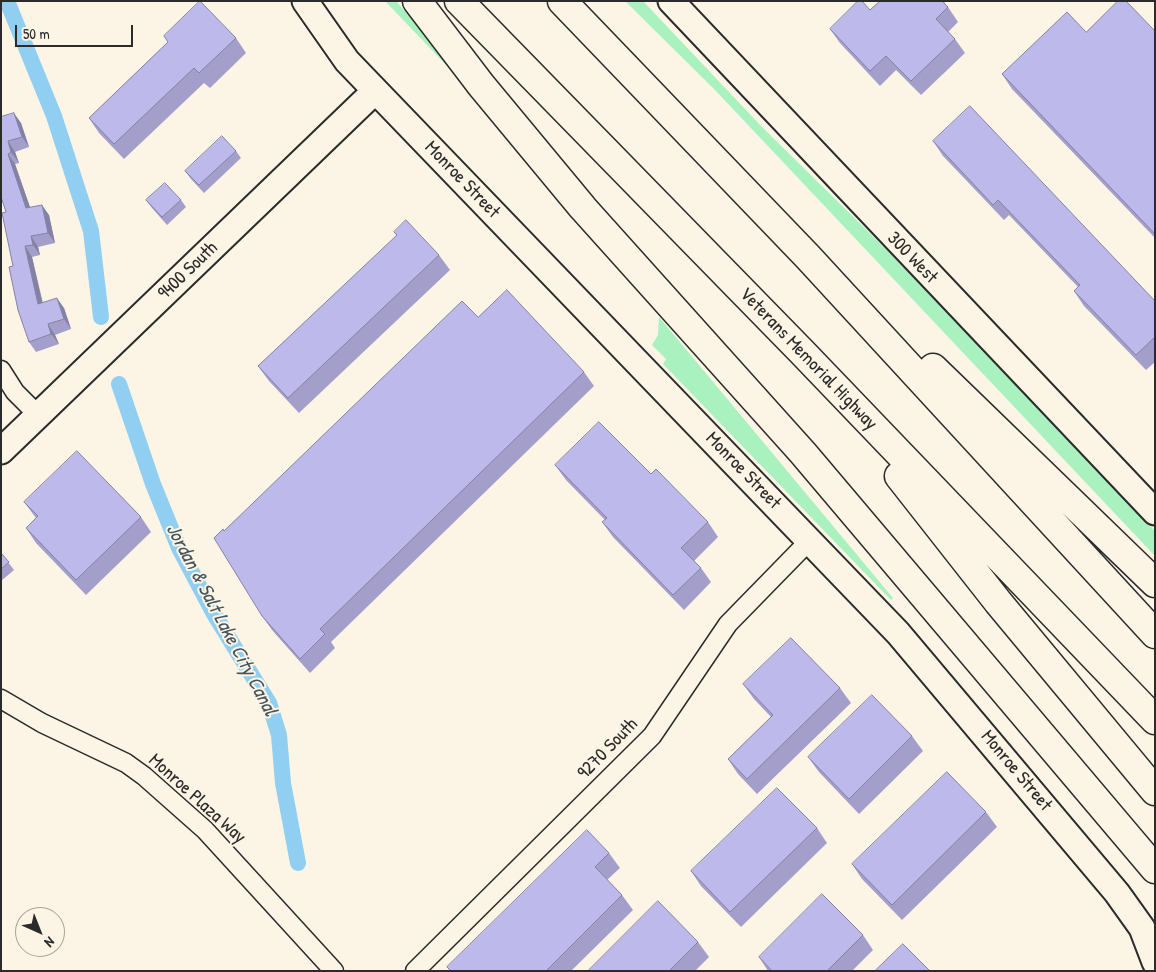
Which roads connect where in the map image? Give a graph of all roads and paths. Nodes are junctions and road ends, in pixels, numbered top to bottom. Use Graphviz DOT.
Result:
graph roads {
  1 [pos="305,1"];
  2 [pos="417,1"];
  3 [pos="459,1"];
  4 [pos="562,1"];
  5 [pos="671,1"];
  6 [pos="375,91"];
  7 [pos="808,257"];
  8 [pos="803,353"];
  9 [pos="1,370"];
  10 [pos="38,415"];
  11 [pos="1,451"];
  12 [pos="1155,512"];
  13 [pos="810,540"];
  14 [pos="1155,583"];
  15 [pos="1155,634"];
  16 [pos="1,699"];
  17 [pos="1155,720"];
  18 [pos="1155,791"];
  19 [pos="1155,869"];
  20 [pos="1155,962"];
  21 [pos="334,971"];
  22 [pos="415,971"];
  1 -- 6 [label="street, Monroe Street"];
  2 -- 19 [label="highway"];
  3 -- 8 [label="highway, Veterans Memorial Highway"];
  4 -- 7 [label="highway"];
  5 -- 12 [label="street, 300 West"];
  6 -- 10 [label="street, 9400 South"];
  6 -- 13 [label="street, Monroe Street"];
  7 -- 14 [label="highway"];
  7 -- 15 [label="highway"];
  8 -- 17 [label="highway, Veterans Memorial Highway"];
  8 -- 18 [label="highway"];
  9 -- 10 [label="street"];
  10 -- 11 [label="street, 9400 South"];
  13 -- 20 [label="street, Monroe Street"];
  13 -- 22 [label="street, 9270 South"];
  16 -- 21 [label="street, Monroe Plaza Way"];
}
